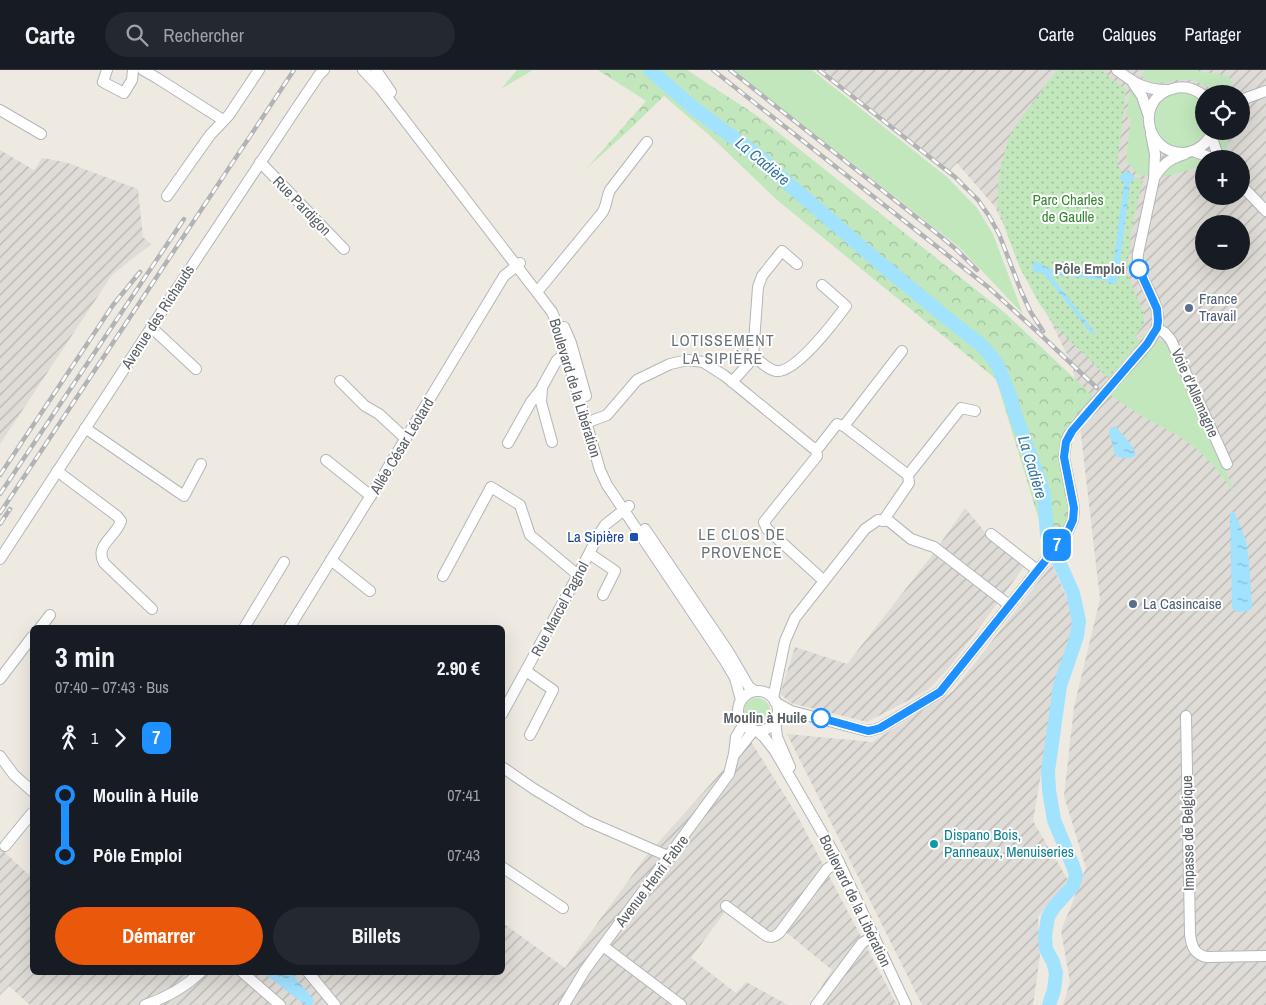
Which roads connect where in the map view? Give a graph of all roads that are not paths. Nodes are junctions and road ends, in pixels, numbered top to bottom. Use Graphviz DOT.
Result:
graph roads {
  1 [pos="107,70"];
  2 [pos="133,70"];
  3 [pos="143,70"];
  4 [pos="259,70"];
  5 [pos="330,70"];
  6 [pos="363,70"];
  7 [pos="376,70"];
  8 [pos="1117,70"];
  9 [pos="321,73"];
  10 [pos="1132,82"];
  11 [pos="1167,90"];
  12 [pos="1195,90"];
  13 [pos="1266,92"];
  14 [pos="1250,97"];
  15 [pos="0,110"];
  16 [pos="1148,115"];
  17 [pos="223,120"];
  18 [pos="41,134"];
  19 [pos="1151,134"];
  20 [pos="1207,140"];
  21 [pos="647,142"];
  22 [pos="1190,152"];
  23 [pos="1195,153"];
  24 [pos="260,162"];
  25 [pos="1154,179"];
  26 [pos="1250,194"];
  27 [pos="167,196"];
  28 [pos="1266,211"];
  29 [pos="344,249"];
  30 [pos="518,264"];
  31 [pos="797,264"];
  32 [pos="822,285"];
  33 [pos="538,290"];
  34 [pos="151,327"];
  35 [pos="1157,328"];
  36 [pos="902,351"];
  37 [pos="570,353"];
  38 [pos="753,356"];
  39 [pos="196,369"];
  40 [pos="340,381"];
  41 [pos="732,382"];
  42 [pos="542,387"];
  43 [pos="975,411"];
  44 [pos="590,422"];
  45 [pos="844,426"];
  46 [pos="85,428"];
  47 [pos="406,439"];
  48 [pos="552,442"];
  49 [pos="508,443"];
  50 [pos="816,448"];
  51 [pos="326,460"];
  52 [pos="201,464"];
  53 [pos="1227,464"];
  54 [pos="57,471"];
  55 [pos="908,475"];
  56 [pos="371,496"];
  57 [pos="626,508"];
  58 [pos="884,521"];
  59 [pos="991,534"];
  60 [pos="590,554"];
  61 [pos="0,559"];
  62 [pos="331,560"];
  63 [pos="284,562"];
  64 [pos="1037,570"];
  65 [pos="578,575"];
  66 [pos="442,576"];
  67 [pos="824,581"];
  68 [pos="370,591"];
  69 [pos="603,595"];
  70 [pos="1009,605"];
  71 [pos="152,609"];
  72 [pos="50,615"];
  73 [pos="42,625"];
  74 [pos="246,625"];
  75 [pos="291,625"];
  76 [pos="30,640"];
  77 [pos="526,671"];
  78 [pos="0,679"];
  79 [pos="755,691"];
  80 [pos="771,698"];
  81 [pos="741,700"];
  82 [pos="505,706"];
  83 [pos="791,710"];
  84 [pos="1186,716"];
  85 [pos="776,718"];
  86 [pos="743,725"];
  87 [pos="756,731"];
  88 [pos="530,735"];
  89 [pos="734,754"];
  90 [pos="0,756"];
  91 [pos="505,770"];
  92 [pos="30,789"];
  93 [pos="802,798"];
  94 [pos="30,815"];
  95 [pos="5,846"];
  96 [pos="670,857"];
  97 [pos="839,862"];
  98 [pos="505,869"];
  99 [pos="726,906"];
  100 [pos="563,908"];
  101 [pos="874,936"];
  102 [pos="603,946"];
  103 [pos="1266,956"];
  104 [pos="198,975"];
  105 [pos="245,975"];
  106 [pos="310,975"];
  107 [pos="145,1005"];
  108 [pos="280,1005"];
  109 [pos="335,1005"];
  110 [pos="564,1005"];
  111 [pos="681,1005"];
  112 [pos="816,1005"];
  113 [pos="906,1005"];
  1 -- 2 [label="street"];
  3 -- 17 [label="street"];
  4 -- 17 [label="street"];
  5 -- 9 [label="street, Avenue des Richauds"];
  6 -- 30 [label="street, Boulevard de la Libération"];
  7 -- 30 [label="street, Boulevard de la Libération"];
  8 -- 10 [label="street"];
  9 -- 24 [label="street, Avenue des Richauds"];
  10 -- 11 [label="street"];
  10 -- 16 [label="street"];
  11 -- 12 [label="street"];
  11 -- 16 [label="street"];
  13 -- 14 [label="street"];
  15 -- 18 [label="street"];
  16 -- 19 [label="street"];
  17 -- 27 [label="street"];
  19 -- 22 [label="street"];
  19 -- 25 [label="street"];
  20 -- 22 [label="street"];
  21 -- 33 [label="street"];
  22 -- 23 [label="street"];
  22 -- 25 [label="street"];
  24 -- 29 [label="street, Rue Pardigon"];
  24 -- 34 [label="street, Avenue des Richauds"];
  25 -- 35 [label="street"];
  26 -- 28 [label="street"];
  30 -- 33 [label="street, Boulevard de la Libération"];
  30 -- 47 [label="street, Allée César Léotard"];
  31 -- 38 [label="street"];
  32 -- 38 [label="street"];
  33 -- 37 [label="street, Boulevard de la Libération"];
  34 -- 39 [label="street"];
  34 -- 46 [label="street, Avenue des Richauds"];
  35 -- 53 [label="street, Voie d'Allemagne"];
  35 -- 64 [label="street, Voie d'Allemagne"];
  36 -- 45 [label="street"];
  37 -- 42 [label="street"];
  37 -- 44 [label="street, Boulevard de la Libération"];
  38 -- 41 [label="street"];
  40 -- 47 [label="street"];
  41 -- 44 [label="street"];
  41 -- 50 [label="street"];
  42 -- 48 [label="street"];
  42 -- 49 [label="street"];
  43 -- 55 [label="street"];
  44 -- 57 [label="street, Boulevard de la Libération"];
  45 -- 50 [label="street"];
  45 -- 55 [label="street"];
  46 -- 52 [label="street"];
  46 -- 54 [label="street, Avenue des Richauds"];
  47 -- 56 [label="street, Allée César Léotard"];
  50 -- 67 [label="street"];
  51 -- 56 [label="street"];
  54 -- 61 [label="street, Avenue des Richauds"];
  54 -- 71 [label="street"];
  55 -- 58 [label="street"];
  56 -- 62 [label="street, Allée César Léotard"];
  57 -- 60 [label="street, Rue Marcel Pagnol"];
  57 -- 79 [label="street, Boulevard de la Libération"];
  57 -- 81 [label="street, Boulevard de la Libération"];
  58 -- 67 [label="street"];
  58 -- 70 [label="street"];
  59 -- 64 [label="street"];
  60 -- 65 [label="street, Rue Marcel Pagnol"];
  60 -- 69 [label="street"];
  62 -- 68 [label="street"];
  62 -- 75 [label="street, Allée César Léotard"];
  63 -- 74 [label="street"];
  64 -- 70 [label="street, Voie d'Allemagne"];
  65 -- 66 [label="street"];
  65 -- 77 [label="street, Rue Marcel Pagnol"];
  67 -- 80 [label="street"];
  70 -- 83 [label="street, Voie d'Allemagne"];
  72 -- 73 [label="street"];
  76 -- 78 [label="street"];
  77 -- 82 [label="street, Rue Marcel Pagnol"];
  77 -- 88 [label="street"];
  79 -- 80 [label="street"];
  79 -- 81 [label="street"];
  80 -- 83 [label="street, Voie d'Allemagne"];
  80 -- 85 [label="street, Boulevard de la Libération"];
  81 -- 86 [label="street, Boulevard de la Libération"];
  83 -- 85 [label="street"];
  84 -- 103 [label="street, Impasse de Belgique"];
  85 -- 87 [label="street"];
  85 -- 93 [label="street, Boulevard de la Libération"];
  86 -- 87 [label="street, Boulevard de la Libération"];
  86 -- 89 [label="street, Avenue Henri Fabre"];
  87 -- 89 [label="street, Avenue Henri Fabre"];
  87 -- 93 [label="street, Boulevard de la Libération"];
  89 -- 96 [label="street, Avenue Henri Fabre"];
  90 -- 92 [label="street"];
  91 -- 96 [label="street"];
  93 -- 97 [label="street, Boulevard de la Libération"];
  94 -- 95 [label="street"];
  96 -- 102 [label="street, Avenue Henri Fabre"];
  97 -- 99 [label="street"];
  97 -- 101 [label="street, Boulevard de la Libération"];
  98 -- 100 [label="street"];
  101 -- 112 [label="street"];
  101 -- 113 [label="street, Boulevard de la Libération"];
  102 -- 110 [label="street, Avenue Henri Fabre"];
  102 -- 111 [label="street"];
  104 -- 107 [label="street"];
  105 -- 108 [label="street"];
  106 -- 109 [label="street"];
}
